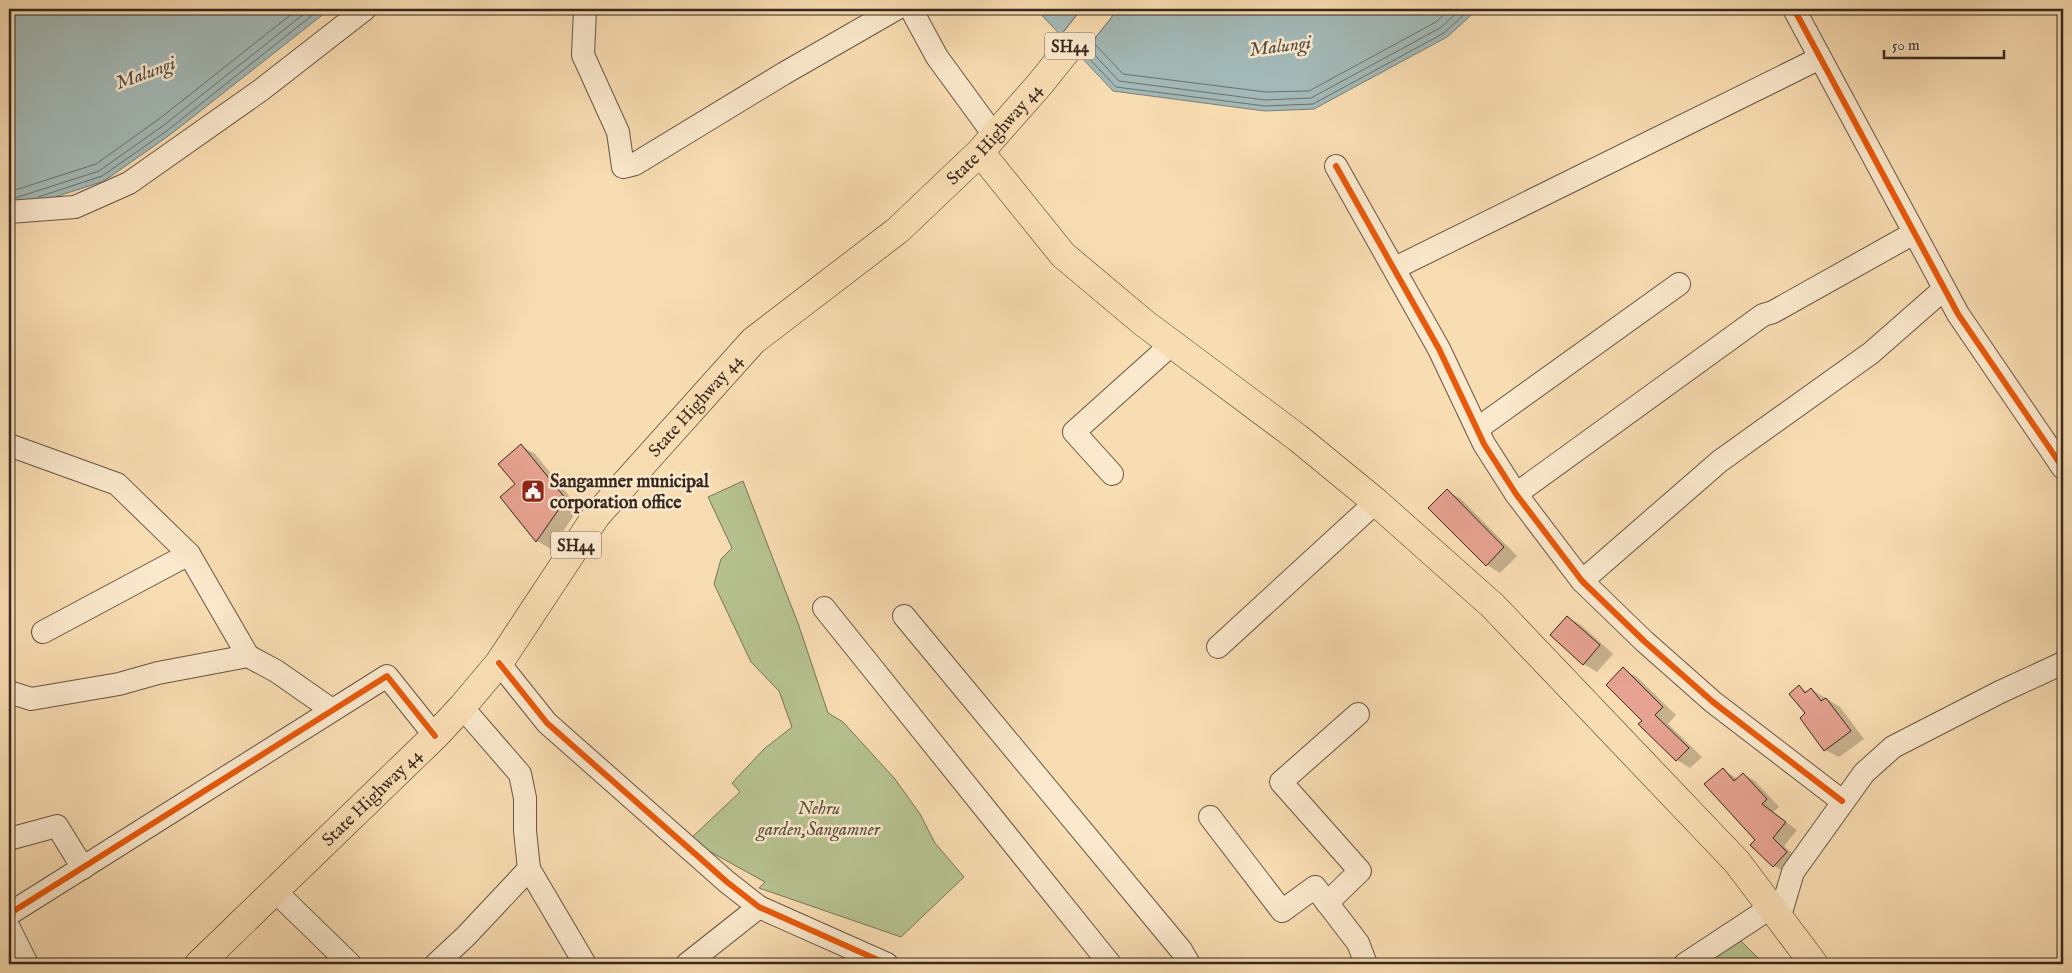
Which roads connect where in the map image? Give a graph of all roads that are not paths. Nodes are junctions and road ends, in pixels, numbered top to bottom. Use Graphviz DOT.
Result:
graph roads {
  1 [pos="365,9"];
  2 [pos="585,9"];
  3 [pos="896,9"];
  4 [pos="911,9"];
  5 [pos="1100,9"];
  6 [pos="1794,9"];
  7 [pos="1820,58"];
  8 [pos="987,144"];
  9 [pos="1336,166"];
  10 [pos="9,212"];
  11 [pos="1914,232"];
  12 [pos="1395,268"];
  13 [pos="1679,284"];
  14 [pos="1944,288"];
  15 [pos="1172,344"];
  16 [pos="1477,429"];
  17 [pos="9,445"];
  18 [pos="2061,459"];
  19 [pos="1112,474"];
  20 [pos="1516,494"];
  21 [pos="1376,502"];
  22 [pos="189,554"];
  23 [pos="1582,580"];
  24 [pos="824,608"];
  25 [pos="904,616"];
  26 [pos="43,632"];
  27 [pos="1218,647"];
  28 [pos="248,656"];
  29 [pos="499,663"];
  30 [pos="2063,663"];
  31 [pos="9,692"];
  32 [pos="462,707"];
  33 [pos="332,710"];
  34 [pos="1358,714"];
  35 [pos="435,736"];
  36 [pos="1842,801"];
  37 [pos="1210,817"];
  38 [pos="9,839"];
  39 [pos="83,868"];
  40 [pos="529,869"];
  41 [pos="274,890"];
  42 [pos="1327,903"];
  43 [pos="759,907"];
  44 [pos="1774,913"];
  45 [pos="9,914"];
  46 [pos="9,928"];
  47 [pos="27,964"];
  48 [pos="199,964"];
  49 [pos="350,964"];
  50 [pos="436,964"];
  51 [pos="585,964"];
  52 [pos="687,964"];
  53 [pos="887,964"];
  54 [pos="1110,964"];
  55 [pos="1189,964"];
  56 [pos="1366,964"];
  57 [pos="1685,964"];
  58 [pos="1814,964"];
  1 -- 10 [label="street"];
  2 -- 3 [label="street"];
  4 -- 8 [label="street"];
  5 -- 8 [label="main road, State Highway 44 / SH44"];
  6 -- 7 [label="street"];
  7 -- 11 [label="street"];
  7 -- 12 [label="street"];
  8 -- 15 [label="main road"];
  8 -- 29 [label="main road, State Highway 44 / SH44"];
  9 -- 12 [label="street"];
  11 -- 14 [label="street"];
  11 -- 20 [label="street"];
  12 -- 16 [label="street"];
  13 -- 16 [label="street"];
  14 -- 18 [label="street"];
  14 -- 23 [label="street"];
  15 -- 19 [label="street"];
  15 -- 21 [label="main road"];
  16 -- 20 [label="street"];
  17 -- 22 [label="street"];
  20 -- 23 [label="street"];
  21 -- 27 [label="street"];
  21 -- 44 [label="main road"];
  22 -- 26 [label="street"];
  22 -- 28 [label="street"];
  23 -- 36 [label="street"];
  24 -- 54 [label="street"];
  25 -- 55 [label="street"];
  28 -- 31 [label="street"];
  28 -- 33 [label="street"];
  29 -- 32 [label="main road, State Highway 44 / SH44"];
  29 -- 43 [label="street"];
  30 -- 36 [label="street"];
  32 -- 35 [label="main road, State Highway 44 / SH44"];
  32 -- 40 [label="street"];
  33 -- 35 [label="street"];
  33 -- 39 [label="street"];
  34 -- 42 [label="street"];
  35 -- 41 [label="main road, State Highway 44 / SH44"];
  36 -- 44 [label="street"];
  37 -- 42 [label="street"];
  38 -- 39 [label="street"];
  39 -- 45 [label="street"];
  40 -- 50 [label="street"];
  40 -- 51 [label="street"];
  41 -- 48 [label="main road, State Highway 44 / SH44"];
  41 -- 49 [label="street"];
  42 -- 56 [label="street"];
  43 -- 52 [label="street"];
  43 -- 53 [label="street"];
  44 -- 57 [label="street"];
  44 -- 58 [label="main road"];
  46 -- 47 [label="street"];
}
